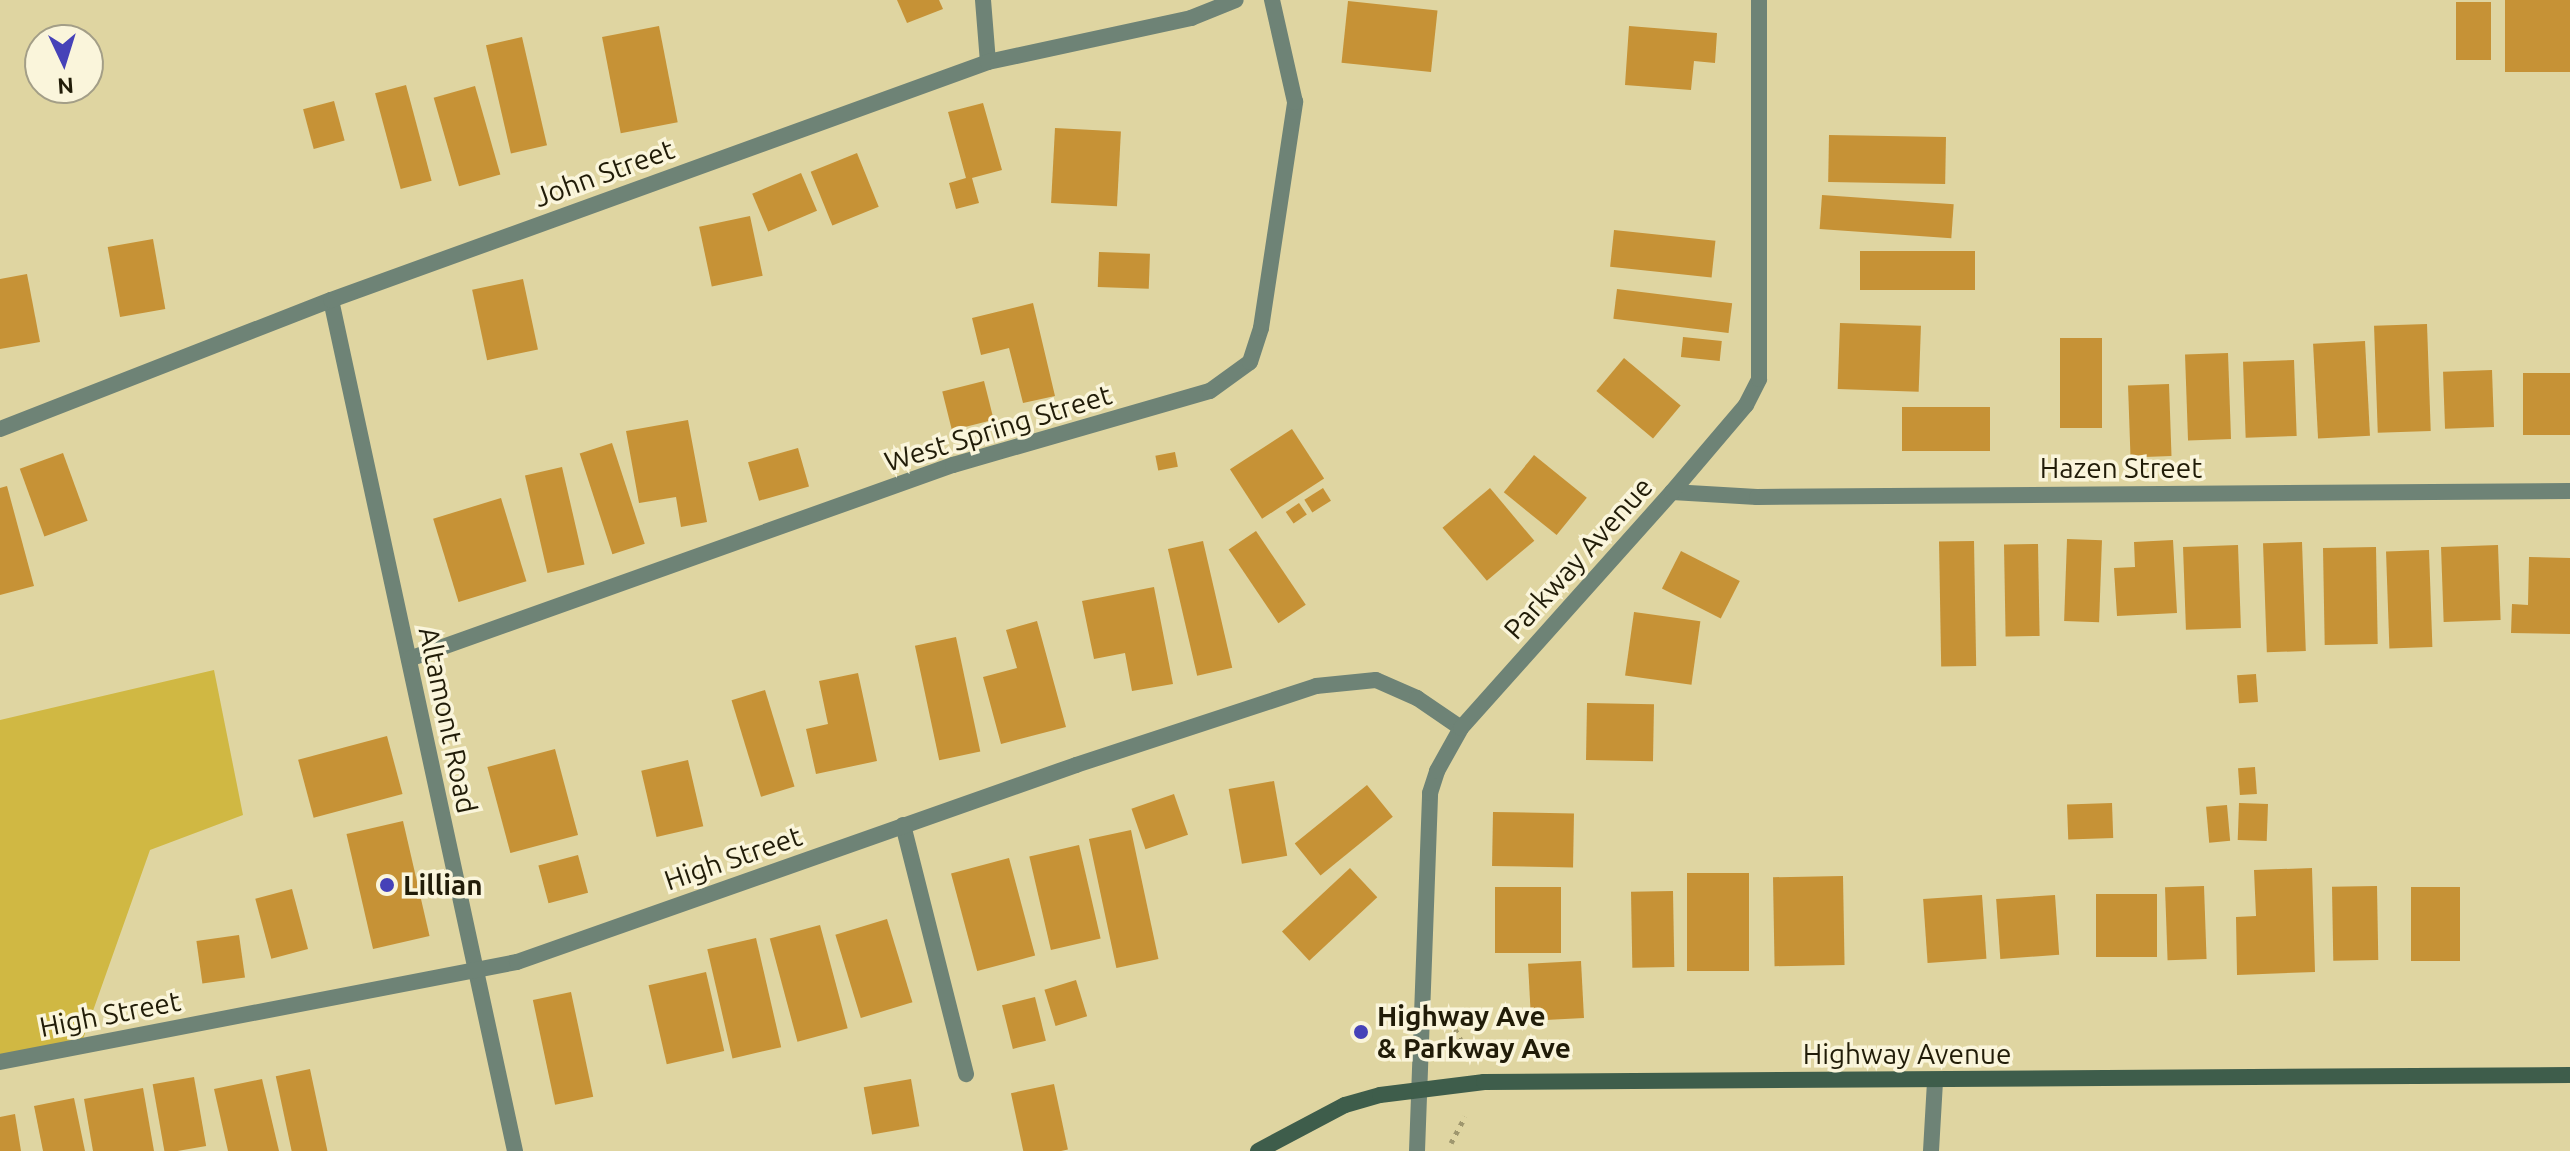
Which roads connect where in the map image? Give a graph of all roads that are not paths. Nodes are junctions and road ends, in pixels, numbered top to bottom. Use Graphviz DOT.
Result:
graph roads {
  1 [pos="983,0"];
  2 [pos="1236,0"];
  3 [pos="1272,0"];
  4 [pos="1759,0"];
  5 [pos="988,62"];
  6 [pos="331,300"];
  7 [pos="0,429"];
  8 [pos="2570,491"];
  9 [pos="1672,492"];
  10 [pos="409,659"];
  11 [pos="1461,728"];
  12 [pos="903,825"];
  13 [pos="475,969"];
  14 [pos="0,1062"];
  15 [pos="966,1074"];
  16 [pos="2570,1075"];
  17 [pos="1935,1081"];
  18 [pos="515,1151"];
  19 [pos="1258,1151"];
  20 [pos="1417,1151"];
  21 [pos="1931,1151"];
  1 -- 5 [label="street"];
  2 -- 5 [label="street, John Street"];
  3 -- 10 [label="street, West Spring Street"];
  4 -- 9 [label="street, Parkway Avenue"];
  5 -- 6 [label="street, John Street"];
  6 -- 7 [label="street, John Street"];
  6 -- 10 [label="street, Altamont Road"];
  8 -- 9 [label="street, Hazen Street"];
  9 -- 11 [label="street, Parkway Avenue"];
  10 -- 13 [label="street, Altamont Road"];
  11 -- 12 [label="street, High Street"];
  11 -- 20 [label="street, Parkway Avenue"];
  12 -- 13 [label="street, High Street"];
  12 -- 15 [label="street"];
  13 -- 14 [label="street, High Street"];
  13 -- 18 [label="street, Altamont Road"];
  16 -- 17 [label="main road, Highway Avenue"];
  17 -- 19 [label="main road, Highway Avenue"];
  17 -- 21 [label="street"];
}
